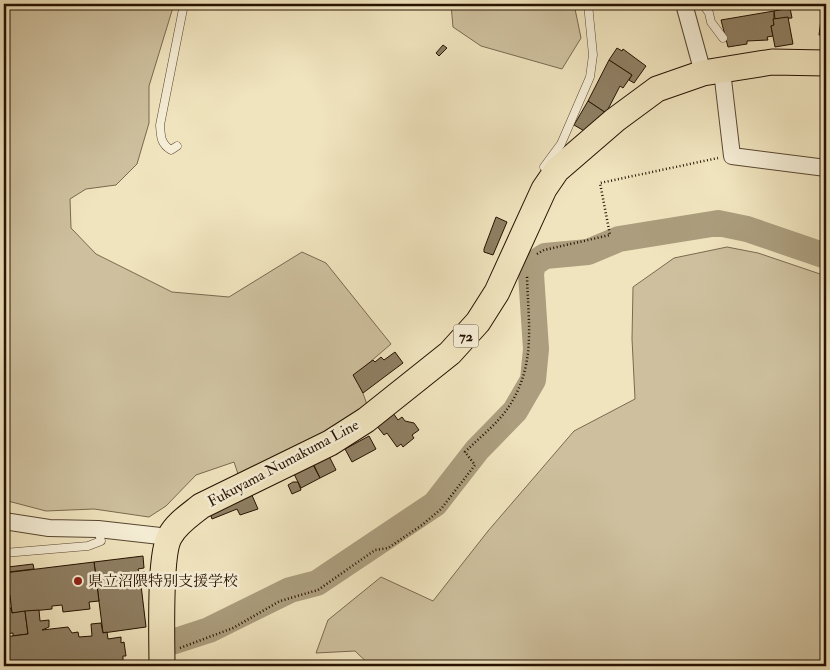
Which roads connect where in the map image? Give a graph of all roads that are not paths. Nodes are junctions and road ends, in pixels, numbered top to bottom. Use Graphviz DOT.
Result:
graph roads {
  1 [pos="184,4"];
  2 [pos="588,4"];
  3 [pos="684,4"];
  4 [pos="703,4"];
  5 [pos="723,38"];
  6 [pos="826,62"];
  7 [pos="712,72"];
  8 [pos="177,146"];
  9 [pos="826,168"];
  10 [pos="544,188"];
  11 [pos="4,521"];
  12 [pos="98,529"];
  13 [pos="169,536"];
  14 [pos="4,553"];
  15 [pos="162,660"];
  1 -- 8 [label="lane"];
  2 -- 10 [label="lane"];
  3 -- 7 [label="street"];
  4 -- 5 [label="lane"];
  6 -- 7 [label="main road, Fukuyama Numakuma Line / 72"];
  7 -- 9 [label="street"];
  7 -- 10 [label="main road, Fukuyama Numakuma Line / 72"];
  10 -- 13 [label="main road, Fukuyama Numakuma Line / 72"];
  11 -- 12 [label="street"];
  12 -- 13 [label="street"];
  12 -- 14 [label="lane"];
  13 -- 15 [label="main road"];
}
